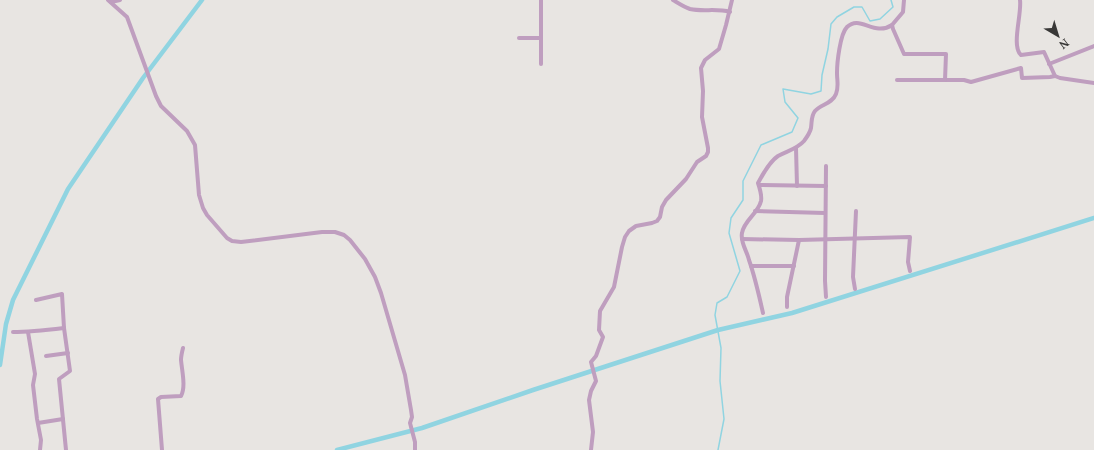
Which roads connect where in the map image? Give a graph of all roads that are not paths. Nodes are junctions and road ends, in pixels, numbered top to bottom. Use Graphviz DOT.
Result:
graph roads {
  1 [pos="120,0"];
  2 [pos="541,0"];
  3 [pos="673,0"];
  4 [pos="732,0"];
  5 [pos="904,0"];
  6 [pos="1020,0"];
  7 [pos="110,1"];
  8 [pos="730,12"];
  9 [pos="892,25"];
  10 [pos="519,38"];
  11 [pos="541,38"];
  12 [pos="1094,46"];
  13 [pos="541,64"];
  14 [pos="1049,64"];
  15 [pos="1055,76"];
  16 [pos="898,80"];
  17 [pos="945,80"];
  18 [pos="1094,83"];
  19 [pos="796,148"];
  20 [pos="826,166"];
  21 [pos="759,185"];
  22 [pos="797,186"];
  23 [pos="826,186"];
  24 [pos="856,211"];
  25 [pos="755,212"];
  26 [pos="825,213"];
  27 [pos="854,238"];
  28 [pos="742,239"];
  29 [pos="799,240"];
  30 [pos="825,240"];
  31 [pos="751,266"];
  32 [pos="794,266"];
  33 [pos="910,271"];
  34 [pos="855,289"];
  35 [pos="826,297"];
  36 [pos="36,300"];
  37 [pos="787,307"];
  38 [pos="763,314"];
  39 [pos="64,328"];
  40 [pos="13,332"];
  41 [pos="28,332"];
  42 [pos="183,348"];
  43 [pos="68,353"];
  44 [pos="46,356"];
  45 [pos="63,419"];
  46 [pos="38,423"];
  47 [pos="40,450"];
  48 [pos="66,450"];
  49 [pos="162,450"];
  50 [pos="415,450"];
  51 [pos="591,450"];
  1 -- 7 [label="street"];
  2 -- 11 [label="street"];
  3 -- 8 [label="street"];
  4 -- 8 [label="street"];
  5 -- 9 [label="street"];
  6 -- 14 [label="street"];
  7 -- 50 [label="street"];
  8 -- 51 [label="street"];
  9 -- 17 [label="street"];
  9 -- 19 [label="street"];
  10 -- 11 [label="street"];
  11 -- 13 [label="street"];
  12 -- 14 [label="street"];
  14 -- 15 [label="street"];
  15 -- 17 [label="street"];
  15 -- 18 [label="street"];
  16 -- 17 [label="street"];
  19 -- 21 [label="street"];
  19 -- 22 [label="street"];
  20 -- 23 [label="street"];
  21 -- 22 [label="street"];
  21 -- 25 [label="street"];
  22 -- 23 [label="street"];
  23 -- 26 [label="street"];
  24 -- 27 [label="street"];
  25 -- 26 [label="street"];
  25 -- 28 [label="street"];
  26 -- 30 [label="street"];
  27 -- 30 [label="street"];
  27 -- 33 [label="street"];
  27 -- 34 [label="street"];
  28 -- 29 [label="street"];
  28 -- 31 [label="street"];
  29 -- 30 [label="street"];
  29 -- 32 [label="street"];
  30 -- 35 [label="street"];
  31 -- 32 [label="street"];
  31 -- 38 [label="street"];
  32 -- 37 [label="street"];
  36 -- 39 [label="street"];
  39 -- 41 [label="street"];
  39 -- 43 [label="street"];
  40 -- 41 [label="street"];
  41 -- 46 [label="street"];
  42 -- 49 [label="street"];
  43 -- 44 [label="street"];
  43 -- 45 [label="street"];
  45 -- 46 [label="street"];
  45 -- 48 [label="street"];
  46 -- 47 [label="street"];
}
